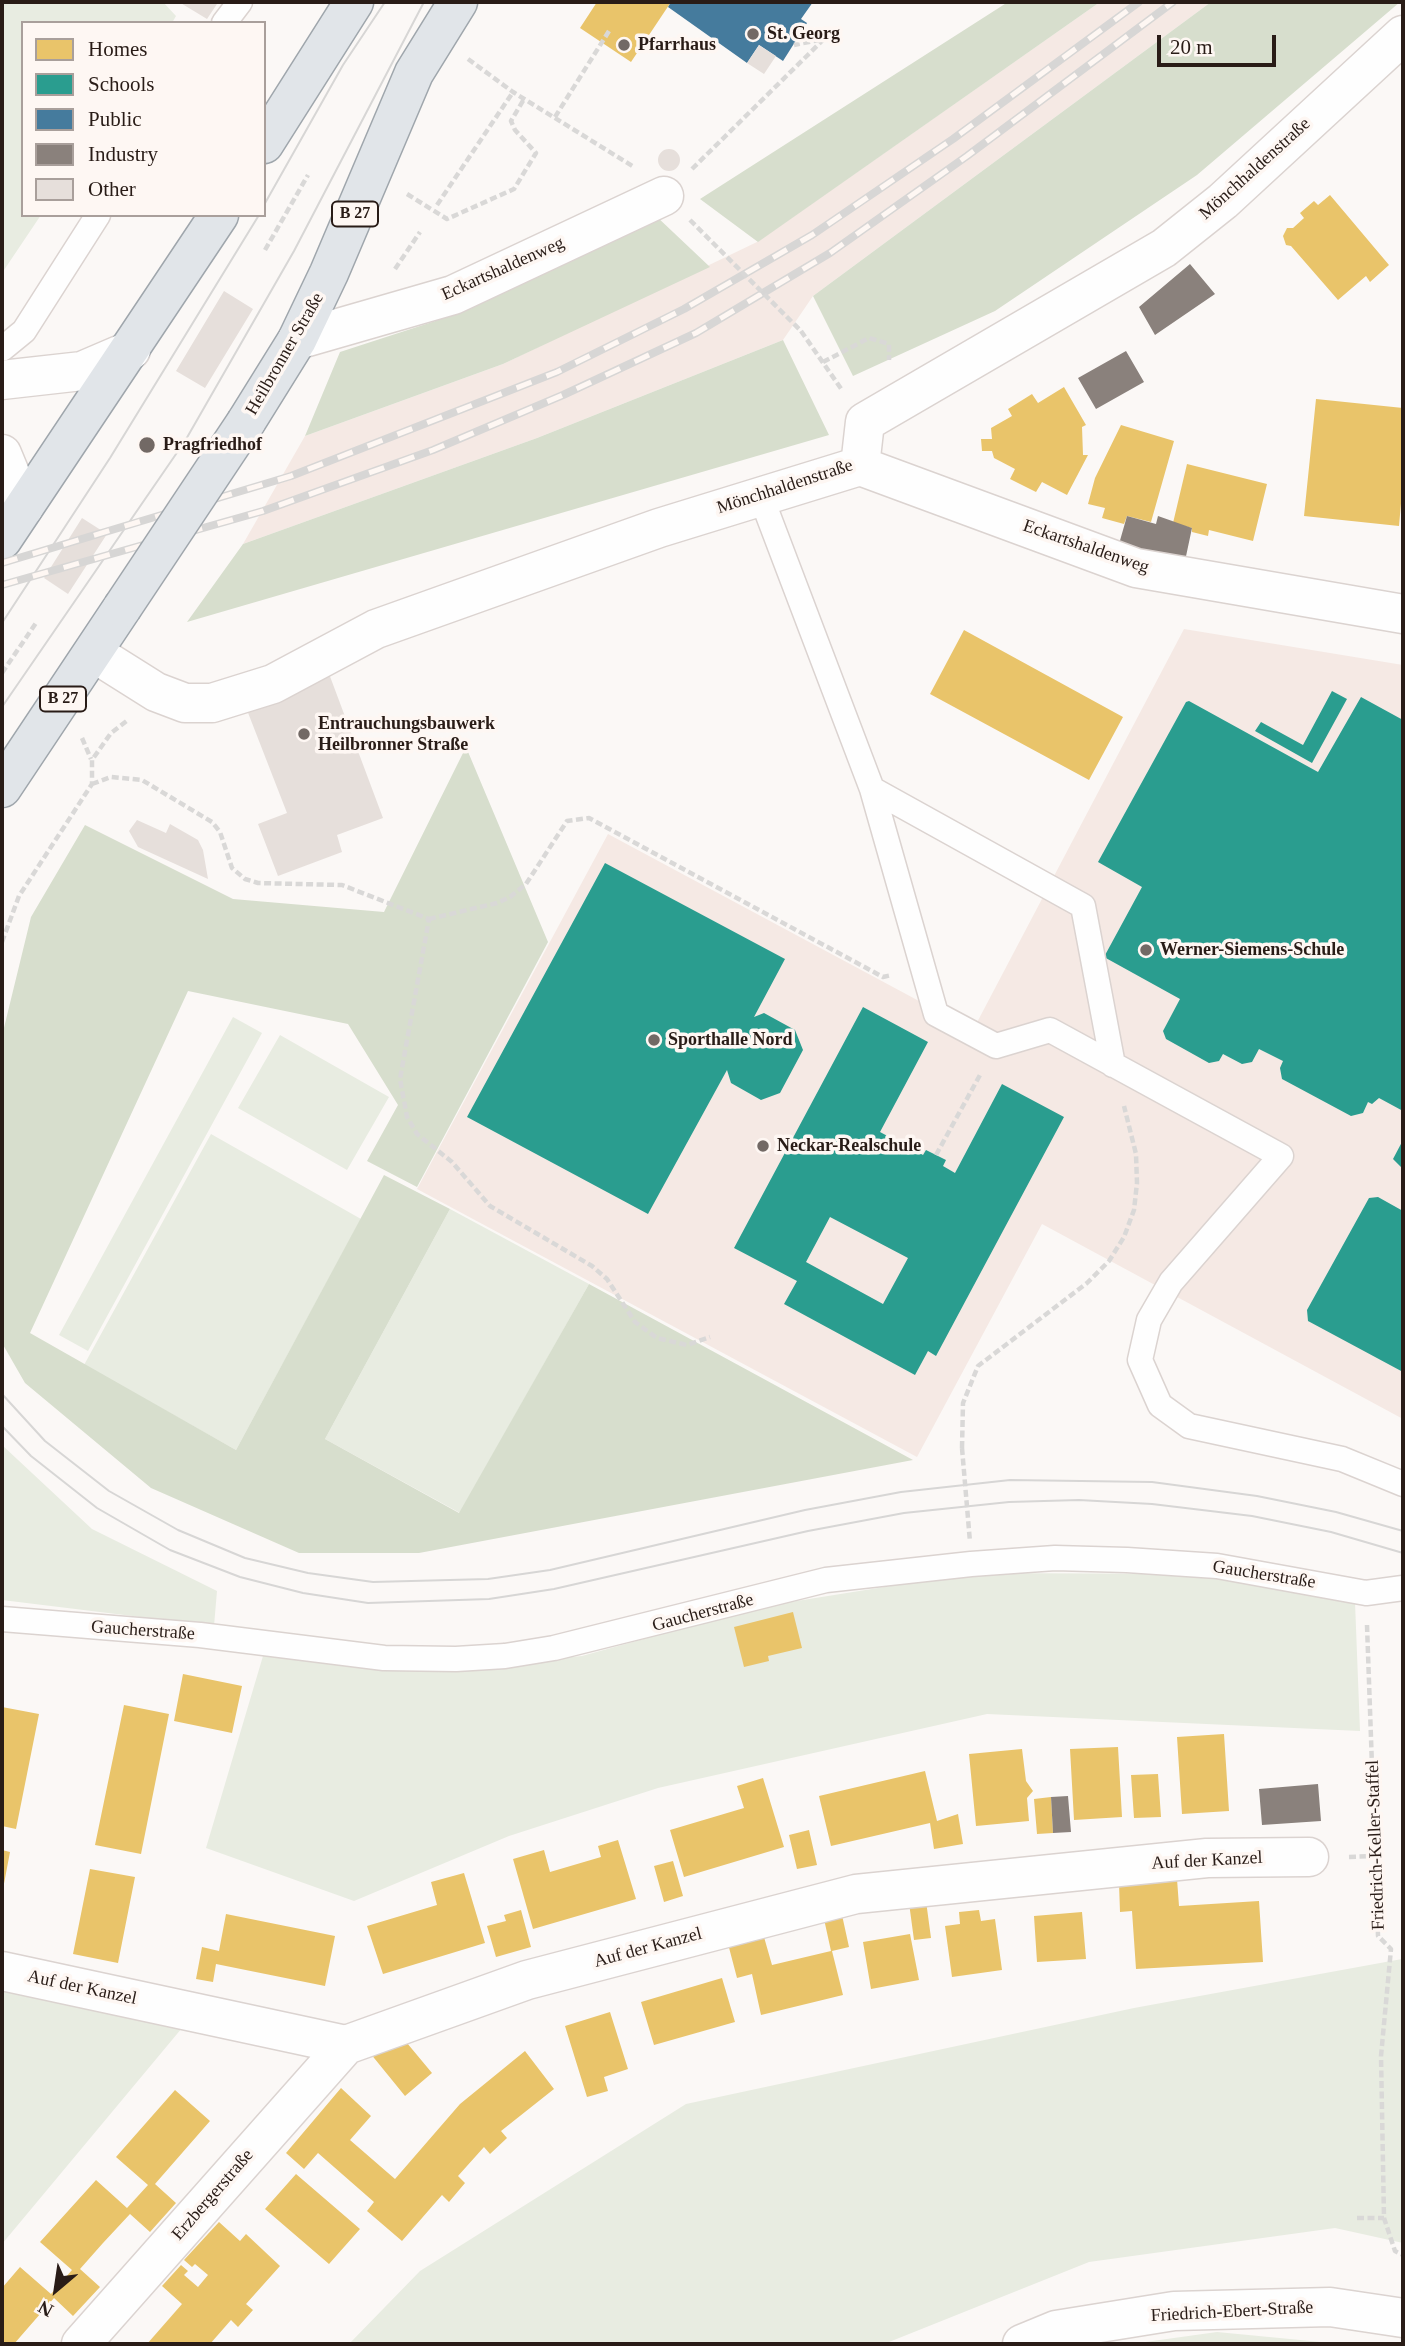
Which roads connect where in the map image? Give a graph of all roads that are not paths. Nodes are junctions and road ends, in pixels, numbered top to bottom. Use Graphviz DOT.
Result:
graph roads {
  1 [pos="240,2"];
  2 [pos="354,2"];
  3 [pos="458,2"];
  4 [pos="226,21"];
  5 [pos="1403,35"];
  6 [pos="1403,66"];
  7 [pos="1363,71"];
  8 [pos="266,141"];
  9 [pos="677,208"];
  10 [pos="97,217"];
  11 [pos="218,217"];
  12 [pos="297,340"];
  13 [pos="2,349"];
  14 [pos="131,350"];
  15 [pos="2,380"];
  16 [pos="2,454"];
  17 [pos="860,466"];
  18 [pos="760,494"];
  19 [pos="24,507"];
  20 [pos="2,540"];
  21 [pos="1403,614"];
  22 [pos="94,653"];
  23 [pos="2,788"];
  24 [pos="872,789"];
  25 [pos="1113,1065"];
  26 [pos="1403,1483"];
  27 [pos="1403,1588"];
  28 [pos="2,1619"];
  29 [pos="1309,1857"];
  30 [pos="2,1971"];
  31 [pos="346,2045"];
  32 [pos="1403,2318"];
  33 [pos="81,2344"];
  34 [pos="1022,2344"];
  1 -- 4 [label="lane"];
  2 -- 8 [label="main road"];
  3 -- 12 [label="main road, Heilbronner Straße / B 27"];
  5 -- 7 [label="street, Mönchhaldenstraße"];
  6 -- 7 [label="street"];
  7 -- 17 [label="street, Mönchhaldenstraße"];
  9 -- 12 [label="street, Eckartshaldenweg"];
  10 -- 13 [label="lane"];
  11 -- 14 [label="main road"];
  12 -- 22 [label="main road, Heilbronner Straße / B 27, bridge"];
  14 -- 15 [label="street"];
  14 -- 19 [label="main road"];
  16 -- 19 [label="street"];
  17 -- 18 [label="street, Mönchhaldenstraße"];
  17 -- 21 [label="street, Eckartshaldenweg"];
  18 -- 22 [label="street, Mönchhaldenstraße"];
  18 -- 24 [label="lane"];
  19 -- 20 [label="main road"];
  22 -- 23 [label="main road, Heilbronner Straße / B 27"];
  24 -- 25 [label="lane"];
  24 -- 25 [label="lane"];
  25 -- 26 [label="lane"];
  27 -- 28 [label="lane, Gaucherstraße"];
  29 -- 31 [label="street, Auf der Kanzel"];
  30 -- 31 [label="street, Auf der Kanzel"];
  31 -- 33 [label="street, Erzbergerstraße"];
  32 -- 34 [label="street, Friedrich-Ebert-Straße"];
}
